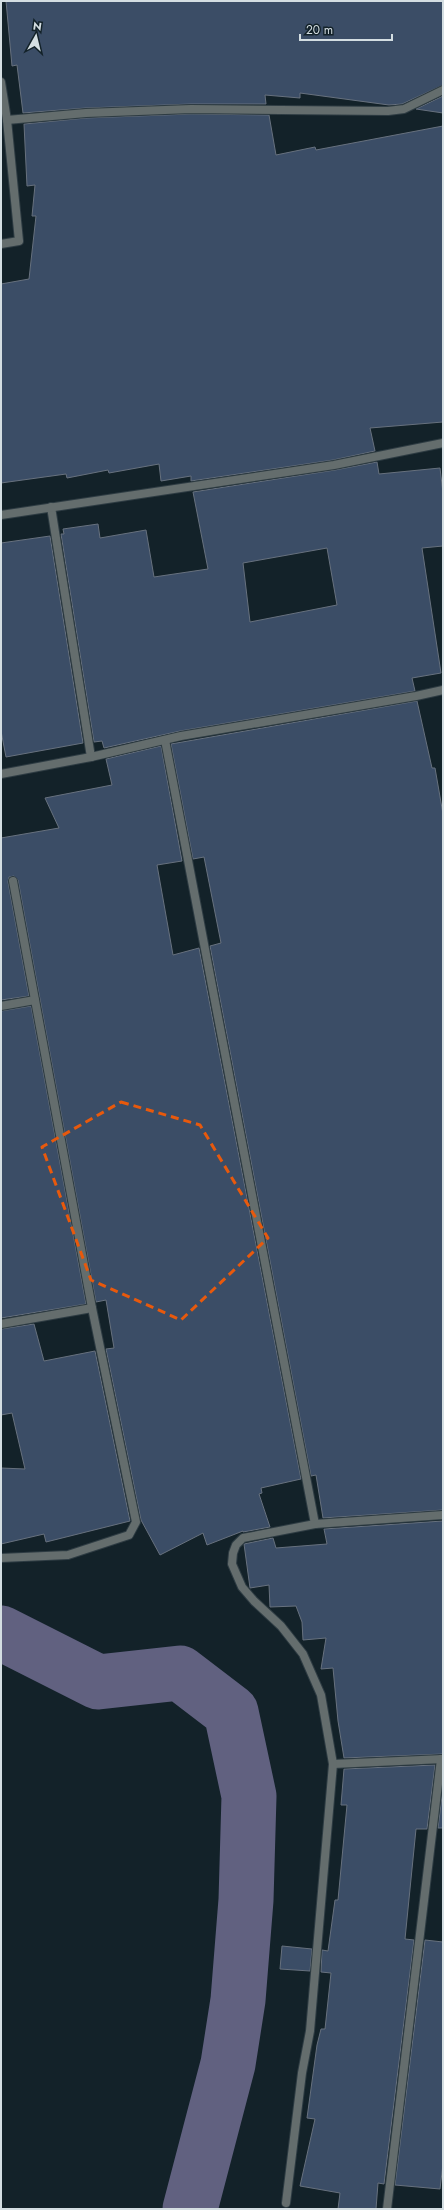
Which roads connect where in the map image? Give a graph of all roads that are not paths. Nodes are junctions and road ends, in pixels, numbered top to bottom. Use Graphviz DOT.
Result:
graph roads {
  1 [pos="1,82"];
  2 [pos="443,90"];
  3 [pos="7,120"];
  4 [pos="1,244"];
  5 [pos="443,443"];
  6 [pos="51,507"];
  7 [pos="1,515"];
  8 [pos="443,690"];
  9 [pos="166,740"];
  10 [pos="91,757"];
  11 [pos="1,774"];
  12 [pos="13,881"];
  13 [pos="35,1000"];
  14 [pos="1,1006"];
  15 [pos="92,1308"];
  16 [pos="1,1324"];
  17 [pos="443,1515"];
  18 [pos="315,1524"];
  19 [pos="1,1558"];
  20 [pos="442,1759"];
  21 [pos="333,1764"];
  22 [pos="286,2203"];
  23 [pos="387,2209"];
  1 -- 3 [label="street"];
  2 -- 3 [label="street"];
  3 -- 4 [label="street"];
  5 -- 6 [label="street"];
  6 -- 7 [label="street"];
  6 -- 10 [label="street"];
  8 -- 9 [label="street"];
  9 -- 10 [label="street"];
  9 -- 18 [label="street"];
  10 -- 11 [label="street"];
  12 -- 13 [label="street"];
  13 -- 14 [label="street"];
  13 -- 15 [label="street"];
  15 -- 16 [label="street"];
  15 -- 19 [label="street"];
  17 -- 18 [label="street"];
  18 -- 21 [label="street"];
  20 -- 21 [label="street"];
  20 -- 23 [label="street"];
  21 -- 22 [label="street"];
}
